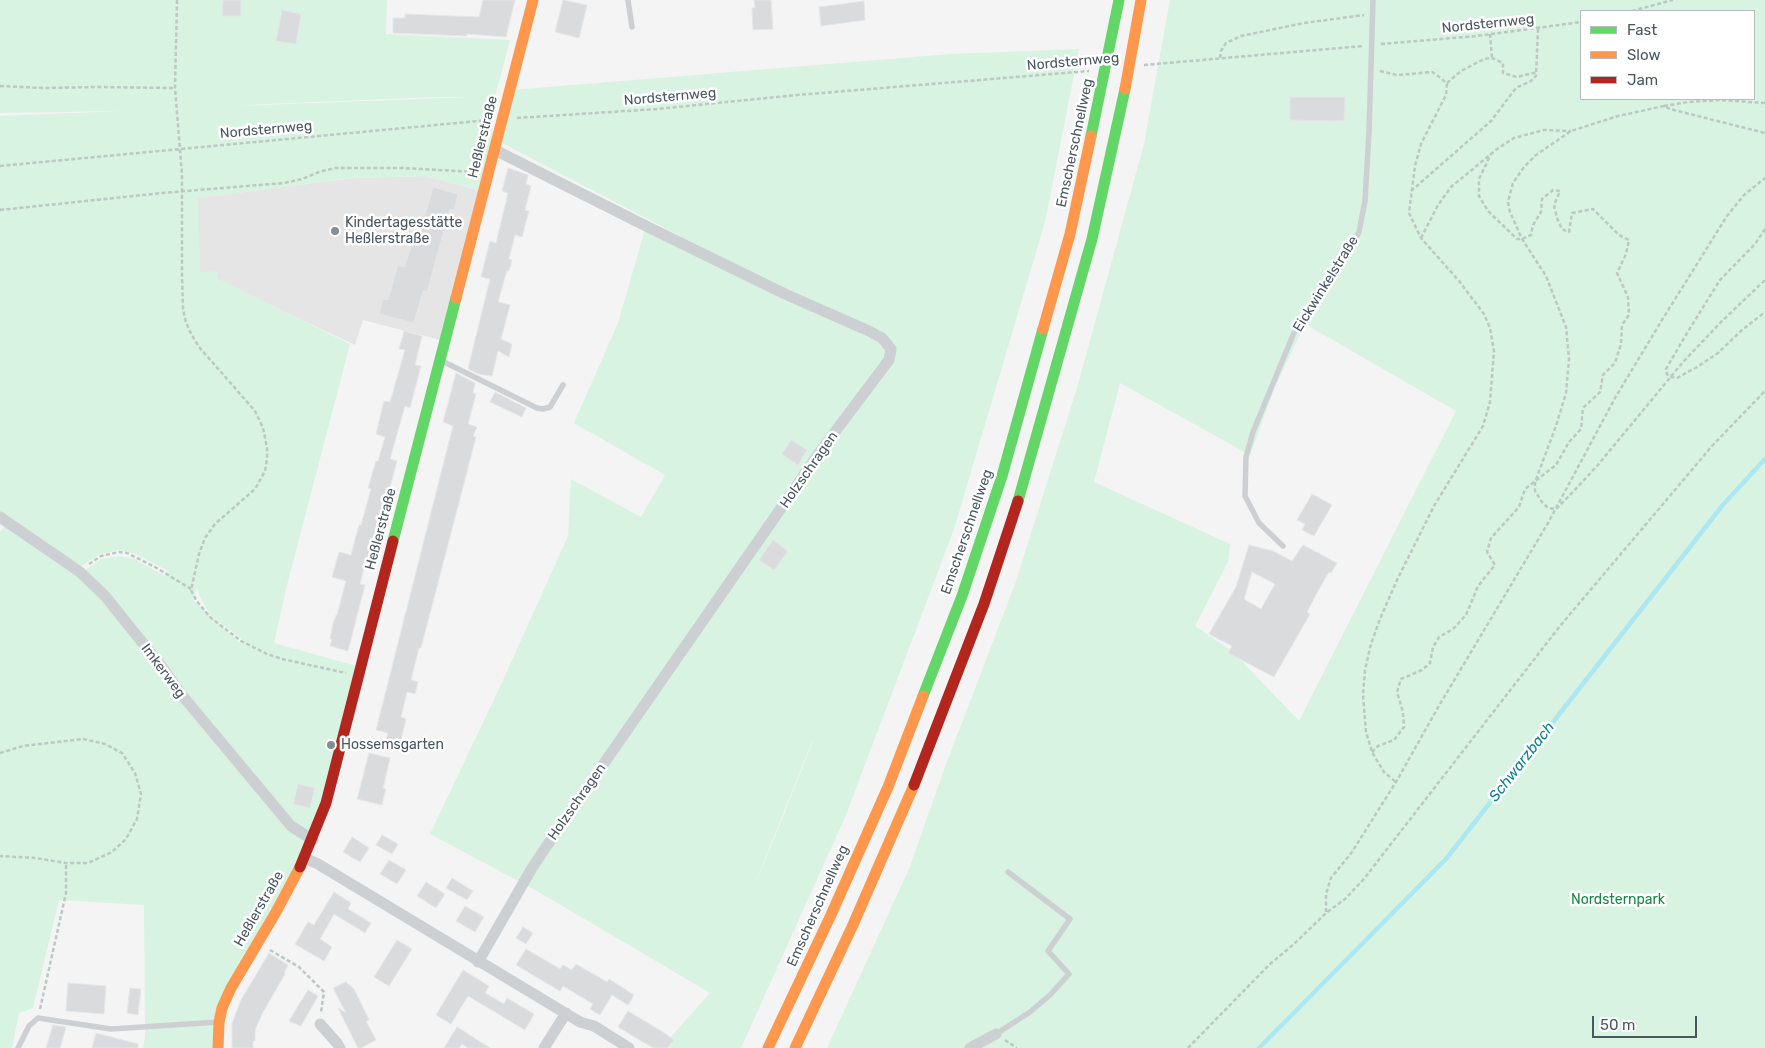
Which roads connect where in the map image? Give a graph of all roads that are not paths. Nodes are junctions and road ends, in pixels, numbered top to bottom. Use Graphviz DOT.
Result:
graph roads {
  1 [pos="533,0"];
  2 [pos="628,0"];
  3 [pos="1119,0"];
  4 [pos="1141,0"];
  5 [pos="1373,0"];
  6 [pos="632,27"];
  7 [pos="495,149"];
  8 [pos="440,360"];
  9 [pos="563,385"];
  10 [pos="0,517"];
  11 [pos="1283,546"];
  12 [pos="313,840"];
  13 [pos="305,858"];
  14 [pos="1008,872"];
  15 [pos="478,962"];
  16 [pos="566,1013"];
  17 [pos="219,1022"];
  18 [pos="320,1024"];
  19 [pos="996,1034"];
  20 [pos="18,1048"];
  21 [pos="218,1048"];
  22 [pos="340,1048"];
  23 [pos="544,1048"];
  24 [pos="629,1048"];
  25 [pos="768,1048"];
  26 [pos="795,1048"];
  27 [pos="970,1048"];
  1 -- 7 [label="main road, Heßlerstraße"];
  2 -- 6 [label="lane"];
  3 -- 25 [label="main road, Emscherschnellweg"];
  4 -- 26 [label="main road"];
  5 -- 11 [label="lane, Eickwinkelstraße"];
  7 -- 8 [label="main road, Heßlerstraße"];
  7 -- 15 [label="street, Holzschragen"];
  8 -- 9 [label="lane"];
  8 -- 12 [label="main road, Heßlerstraße"];
  10 -- 12 [label="street, Imkerweg"];
  12 -- 13 [label="main road, Heßlerstraße"];
  13 -- 15 [label="street"];
  13 -- 17 [label="main road, Heßlerstraße"];
  14 -- 19 [label="lane"];
  15 -- 16 [label="street"];
  16 -- 23 [label="street"];
  16 -- 24 [label="street"];
  17 -- 20 [label="lane"];
  17 -- 21 [label="main road, Heßlerstraße"];
  18 -- 22 [label="street"];
  19 -- 27 [label="street"];
}
